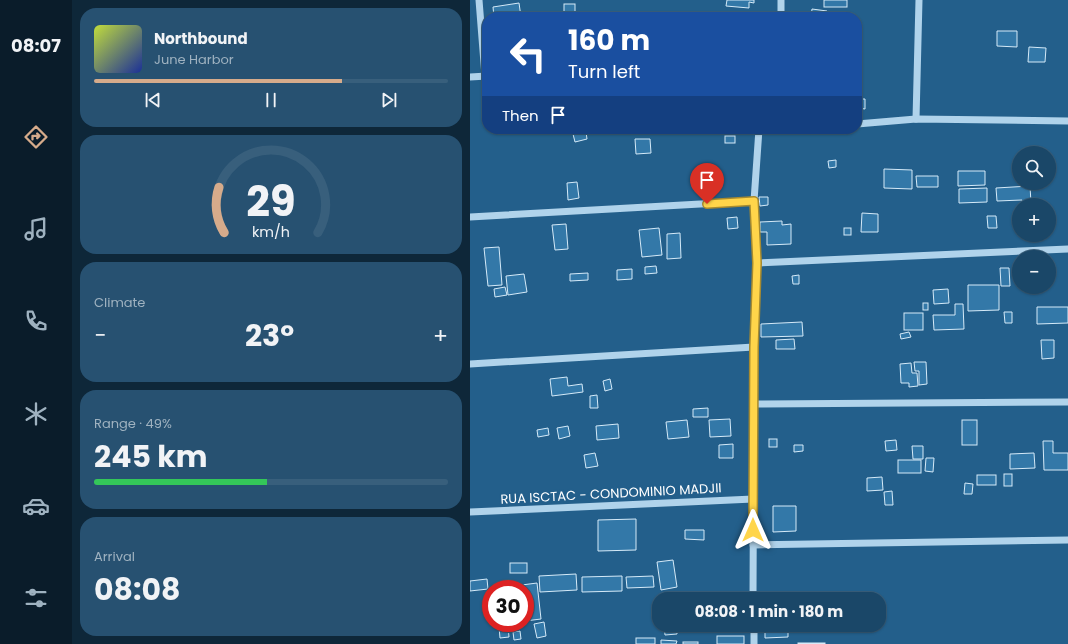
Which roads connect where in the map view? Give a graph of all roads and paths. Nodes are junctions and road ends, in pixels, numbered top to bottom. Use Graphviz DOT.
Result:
graph roads {
  1 [pos="479,0"];
  2 [pos="781,0"];
  3 [pos="919,0"];
  4 [pos="781,12"];
  5 [pos="482,33"];
  6 [pos="482,76"];
  7 [pos="470,77"];
  8 [pos="916,119"];
  9 [pos="1068,121"];
  10 [pos="862,124"];
  11 [pos="759,134"];
  12 [pos="754,201"];
  13 [pos="470,217"];
  14 [pos="1068,249"];
  15 [pos="757,263"];
  16 [pos="754,347"];
  17 [pos="470,364"];
  18 [pos="1068,402"];
  19 [pos="753,404"];
  20 [pos="753,499"];
  21 [pos="470,512"];
  22 [pos="1068,540"];
  23 [pos="753,545"];
  24 [pos="754,592"];
  25 [pos="754,632"];
  26 [pos="754,644"];
  1 -- 5 [label="street"];
  2 -- 4 [label="street"];
  3 -- 8 [label="street"];
  6 -- 7 [label="street"];
  8 -- 9 [label="street"];
  8 -- 10 [label="street"];
  11 -- 12 [label="street"];
  12 -- 13 [label="street"];
  12 -- 15 [label="street"];
  14 -- 15 [label="street"];
  15 -- 16 [label="street"];
  16 -- 17 [label="street"];
  16 -- 19 [label="street"];
  18 -- 19 [label="street"];
  19 -- 20 [label="street"];
  20 -- 21 [label="street, RUA ISCTAC - CONDOMINIO MADJII"];
  20 -- 23 [label="street"];
  22 -- 23 [label="street"];
  23 -- 24 [label="street"];
  25 -- 26 [label="street"];
}
